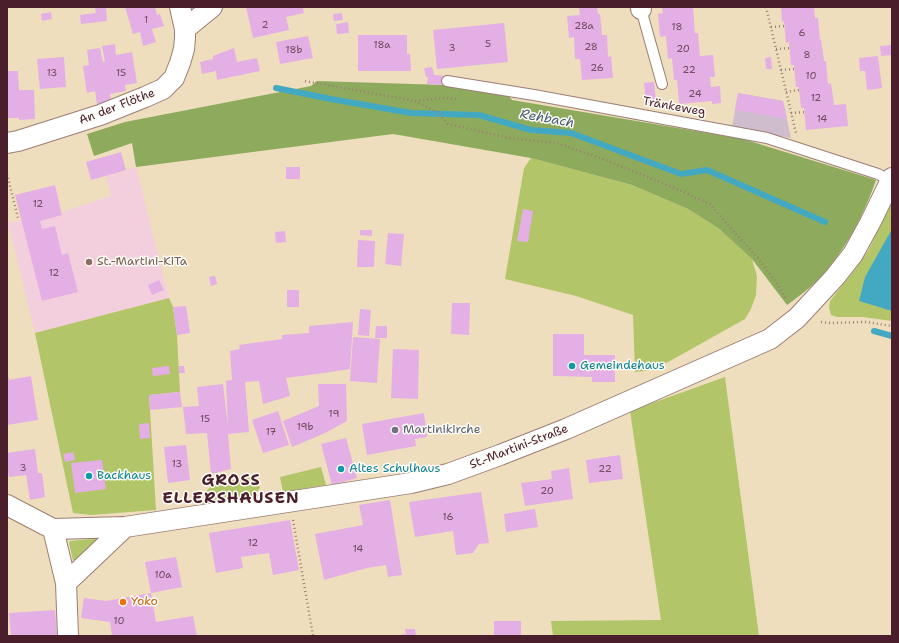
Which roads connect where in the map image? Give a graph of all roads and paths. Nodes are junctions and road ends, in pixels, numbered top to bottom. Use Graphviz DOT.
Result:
graph roads {
  1 [pos="180,7"];
  2 [pos="212,7"];
  3 [pos="766,7"];
  4 [pos="641,8"];
  5 [pos="785,26"];
  6 [pos="771,27"];
  7 [pos="185,29"];
  8 [pos="790,48"];
  9 [pos="776,50"];
  10 [pos="794,69"];
  11 [pos="781,70"];
  12 [pos="305,81"];
  13 [pos="447,81"];
  14 [pos="662,84"];
  15 [pos="799,90"];
  16 [pos="786,92"];
  17 [pos="805,112"];
  18 [pos="791,113"];
  19 [pos="7,143"];
  20 [pos="800,148"];
  21 [pos="7,174"];
  22 [pos="892,180"];
  23 [pos="18,218"];
  24 [pos="797,318"];
  25 [pos="892,326"];
  26 [pos="290,502"];
  27 [pos="7,505"];
  28 [pos="125,527"];
  29 [pos="53,529"];
  30 [pos="66,582"];
  31 [pos="68,636"];
  32 [pos="313,636"];
  1 -- 7 [label="street, An der Flöthe"];
  2 -- 7 [label="street"];
  3 -- 6 [label="path"];
  4 -- 14 [label="lane"];
  5 -- 6 [label="path"];
  6 -- 9 [label="path"];
  7 -- 19 [label="street, An der Flöthe"];
  8 -- 9 [label="path"];
  9 -- 11 [label="path"];
  10 -- 11 [label="path"];
  11 -- 16 [label="path"];
  12 -- 24 [label="path"];
  13 -- 20 [label="lane, Tränkeweg"];
  15 -- 16 [label="path"];
  16 -- 18 [label="path"];
  17 -- 18 [label="path"];
  18 -- 20 [label="path"];
  20 -- 22 [label="lane, Tränkeweg"];
  21 -- 23 [label="path"];
  22 -- 24 [label="street, St.-Martini-Straße"];
  24 -- 25 [label="path"];
  24 -- 26 [label="street, St.-Martini-Straße"];
  26 -- 28 [label="street, St.-Martini-Straße"];
  26 -- 32 [label="path"];
  27 -- 29 [label="street, St.-Martini-Straße"];
  28 -- 29 [label="street, St.-Martini-Straße"];
  28 -- 30 [label="street"];
  29 -- 30 [label="street"];
  30 -- 31 [label="street"];
}
